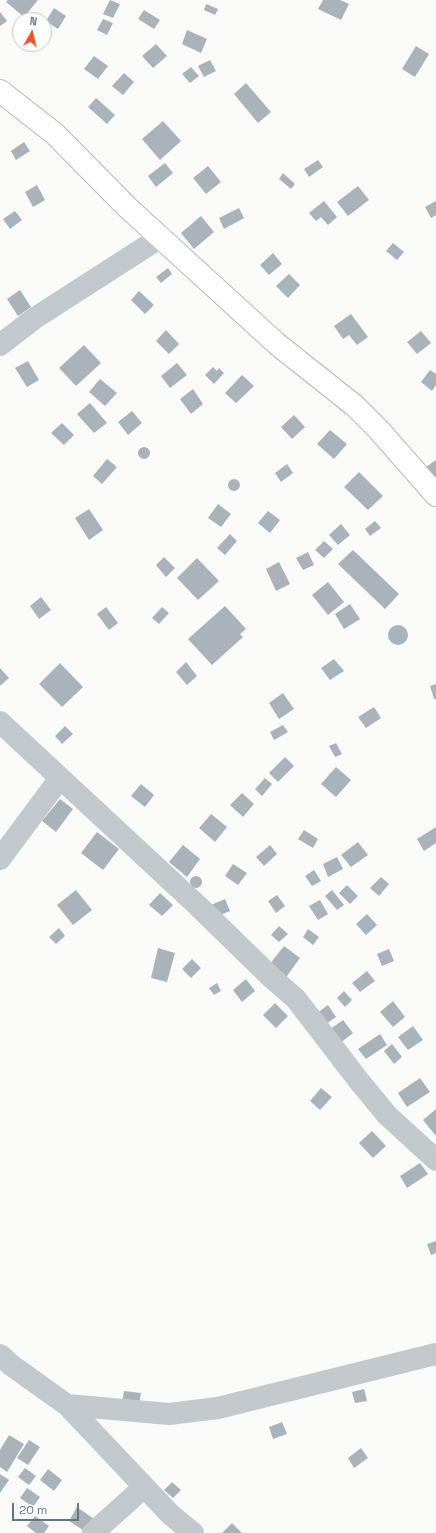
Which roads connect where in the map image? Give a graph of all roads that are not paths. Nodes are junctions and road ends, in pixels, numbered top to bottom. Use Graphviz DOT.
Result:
graph roads {
  1 [pos="0,91"];
  2 [pos="161,237"];
  3 [pos="0,345"];
  4 [pos="436,495"];
  5 [pos="0,722"];
  6 [pos="60,778"];
  7 [pos="0,859"];
  8 [pos="436,1160"];
  9 [pos="436,1354"];
  10 [pos="0,1355"];
  11 [pos="67,1405"];
  12 [pos="144,1487"];
  13 [pos="93,1533"];
  14 [pos="193,1533"];
  1 -- 2 [label="street"];
  2 -- 3 [label="street"];
  2 -- 4 [label="street"];
  5 -- 6 [label="street"];
  6 -- 7 [label="street"];
  6 -- 8 [label="street"];
  9 -- 11 [label="street"];
  10 -- 11 [label="street"];
  11 -- 12 [label="street"];
  12 -- 13 [label="street"];
  12 -- 14 [label="street"];
}
